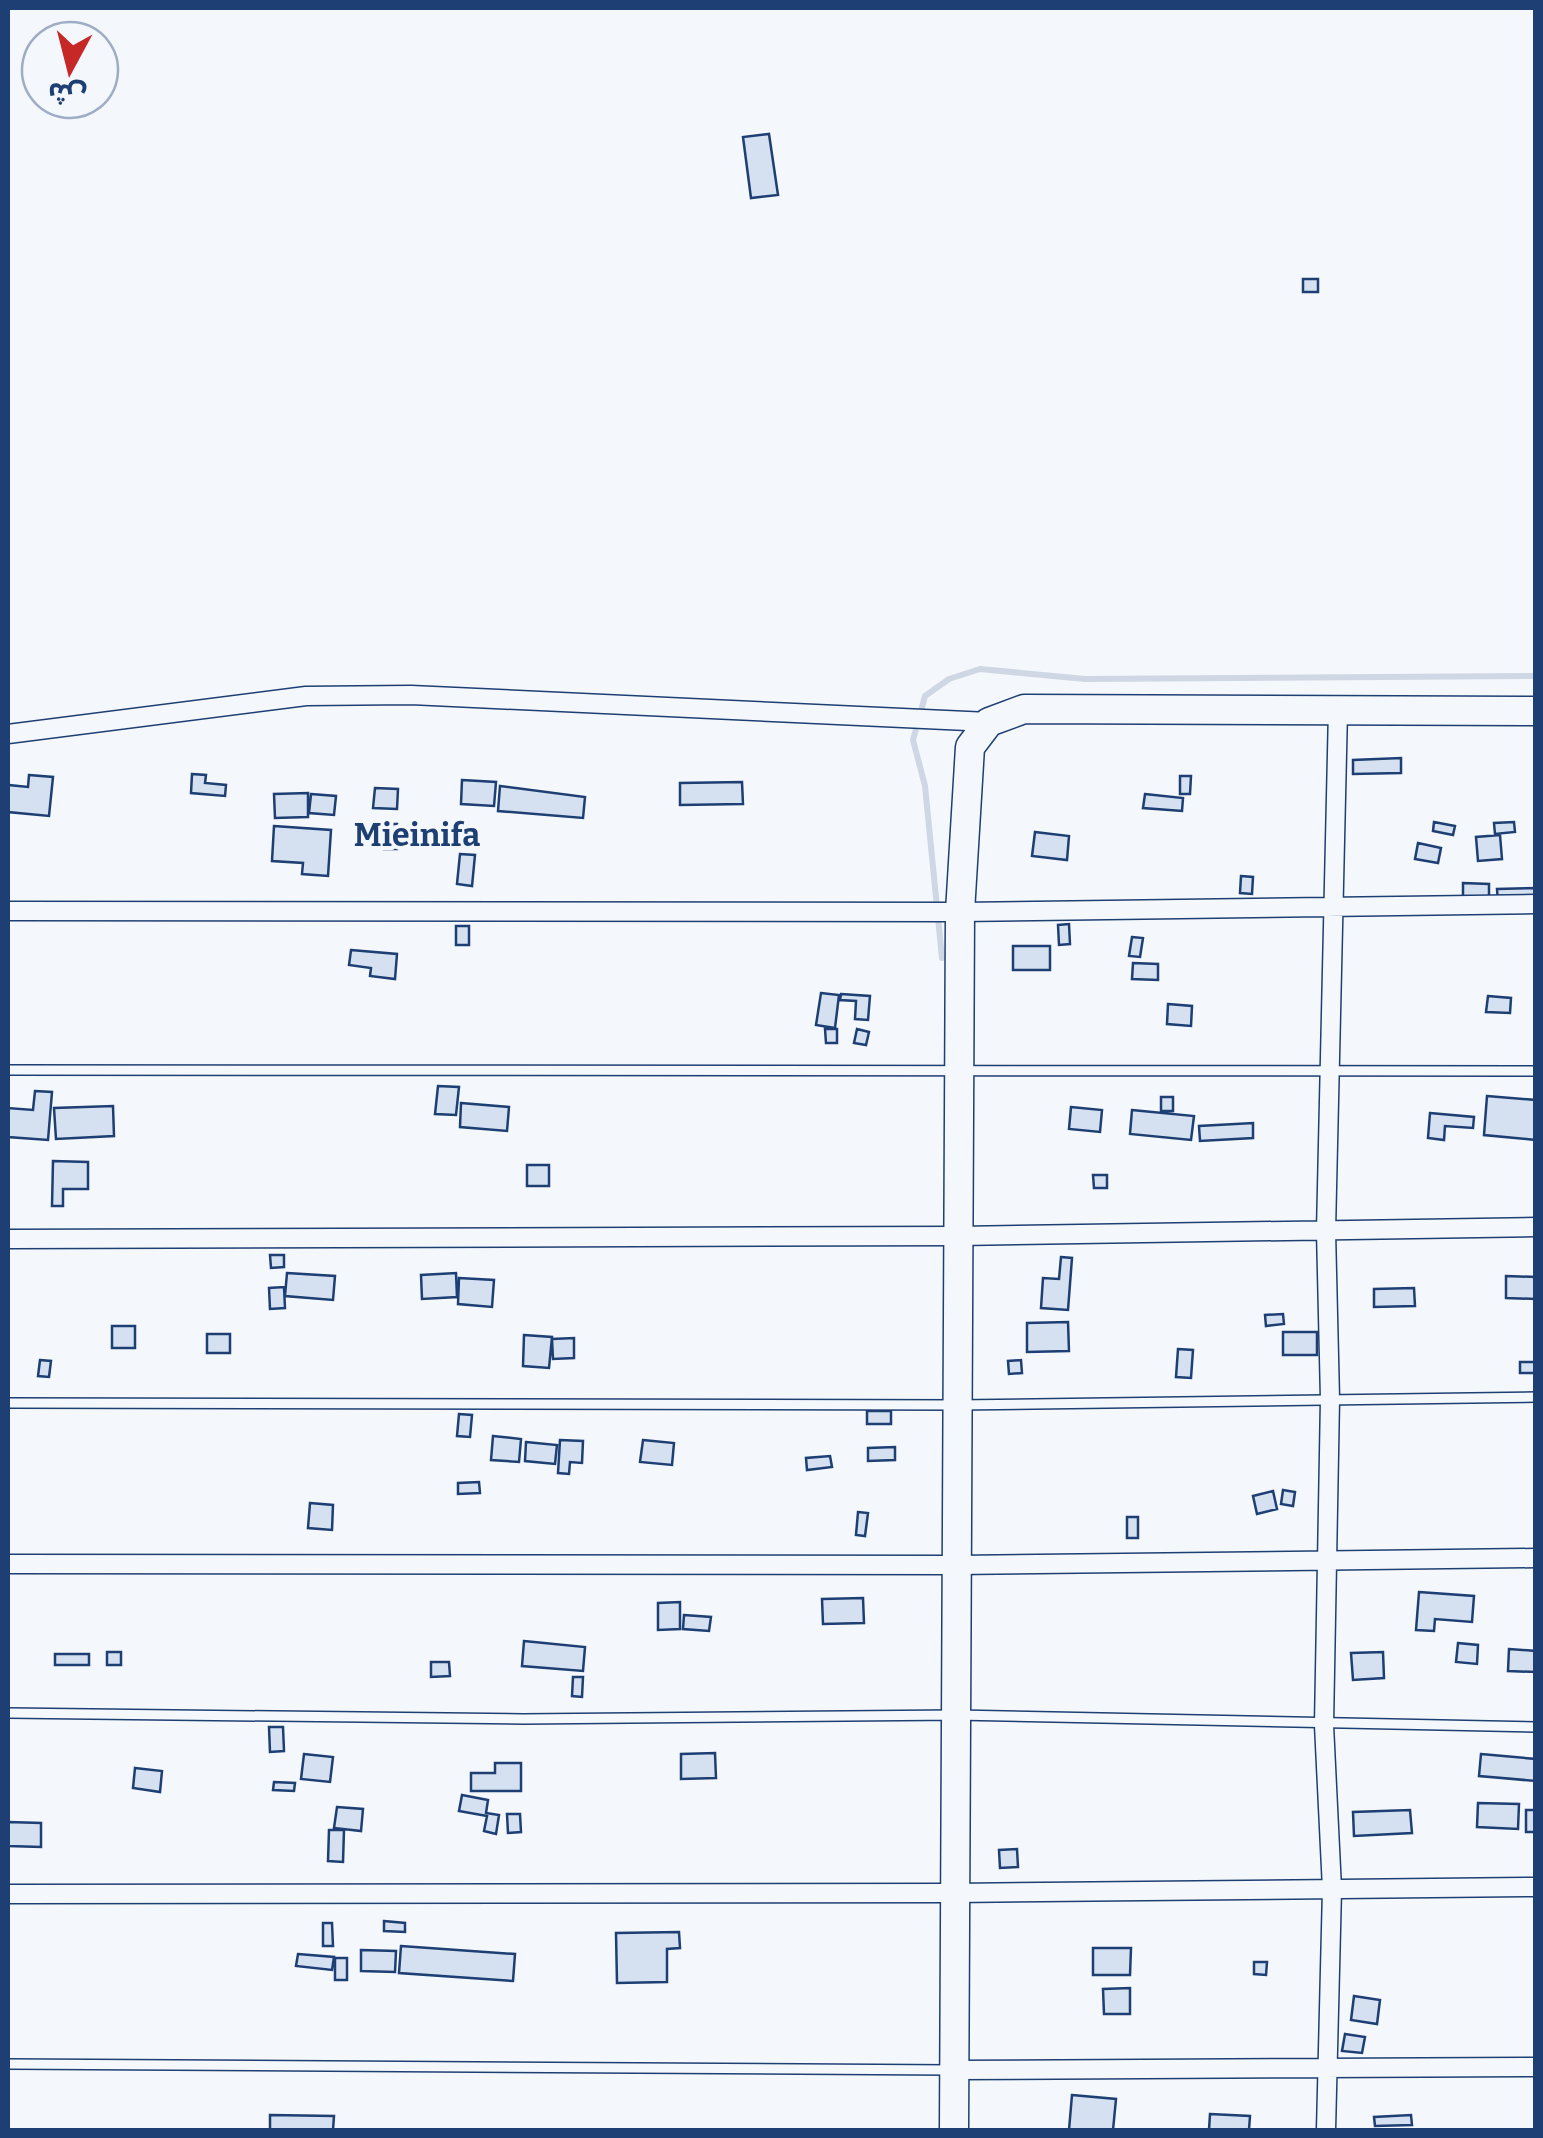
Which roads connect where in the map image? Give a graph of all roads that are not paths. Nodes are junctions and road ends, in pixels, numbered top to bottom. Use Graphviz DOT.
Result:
graph roads {
  1 [pos="1338,710"];
  2 [pos="1536,711"];
  3 [pos="989,722"];
  4 [pos="8,734"];
  5 [pos="1536,904"];
  6 [pos="1336,907"];
  7 [pos="8,911"];
  8 [pos="960,912"];
  9 [pos="8,1070"];
  10 [pos="1536,1071"];
  11 [pos="960,1073"];
  12 [pos="1331,1073"];
  13 [pos="1536,1227"];
  14 [pos="1326,1230"];
  15 [pos="958,1236"];
  16 [pos="8,1239"];
  17 [pos="1536,1396"];
  18 [pos="1330,1399"];
  19 [pos="8,1403"];
  20 [pos="958,1405"];
  21 [pos="1536,1558"];
  22 [pos="1326,1560"];
  23 [pos="8,1564"];
  24 [pos="957,1564"];
  25 [pos="8,1714"];
  26 [pos="956,1715"];
  27 [pos="1324,1725"];
  28 [pos="1536,1727"];
  29 [pos="1536,1887"];
  30 [pos="1332,1889"];
  31 [pos="955,1893"];
  32 [pos="8,1894"];
  33 [pos="8,2064"];
  34 [pos="1536,2067"];
  35 [pos="954,2070"];
  36 [pos="1326,2070"];
  37 [pos="954,2130"];
  38 [pos="1326,2130"];
  1 -- 2 [label="street"];
  1 -- 3 [label="street"];
  1 -- 6 [label="street"];
  3 -- 4 [label="street"];
  3 -- 8 [label="street"];
  5 -- 6 [label="street"];
  6 -- 8 [label="street"];
  6 -- 12 [label="street"];
  7 -- 8 [label="street"];
  8 -- 11 [label="street"];
  9 -- 11 [label="lane"];
  10 -- 12 [label="lane"];
  11 -- 12 [label="lane"];
  11 -- 15 [label="street"];
  12 -- 14 [label="street"];
  13 -- 14 [label="street"];
  14 -- 15 [label="street"];
  14 -- 18 [label="street"];
  15 -- 16 [label="street"];
  15 -- 20 [label="street"];
  17 -- 18 [label="lane"];
  18 -- 20 [label="lane"];
  18 -- 22 [label="street"];
  19 -- 20 [label="lane"];
  20 -- 24 [label="street"];
  21 -- 22 [label="street"];
  22 -- 24 [label="street"];
  22 -- 27 [label="street"];
  23 -- 24 [label="street"];
  24 -- 26 [label="street"];
  25 -- 26 [label="lane"];
  26 -- 27 [label="lane"];
  26 -- 31 [label="street"];
  27 -- 28 [label="lane"];
  27 -- 30 [label="street"];
  29 -- 30 [label="street"];
  30 -- 31 [label="street"];
  30 -- 36 [label="street"];
  31 -- 32 [label="street"];
  31 -- 35 [label="street"];
  33 -- 35 [label="lane"];
  34 -- 36 [label="street"];
  35 -- 36 [label="street"];
  35 -- 37 [label="street"];
  36 -- 38 [label="street"];
}
